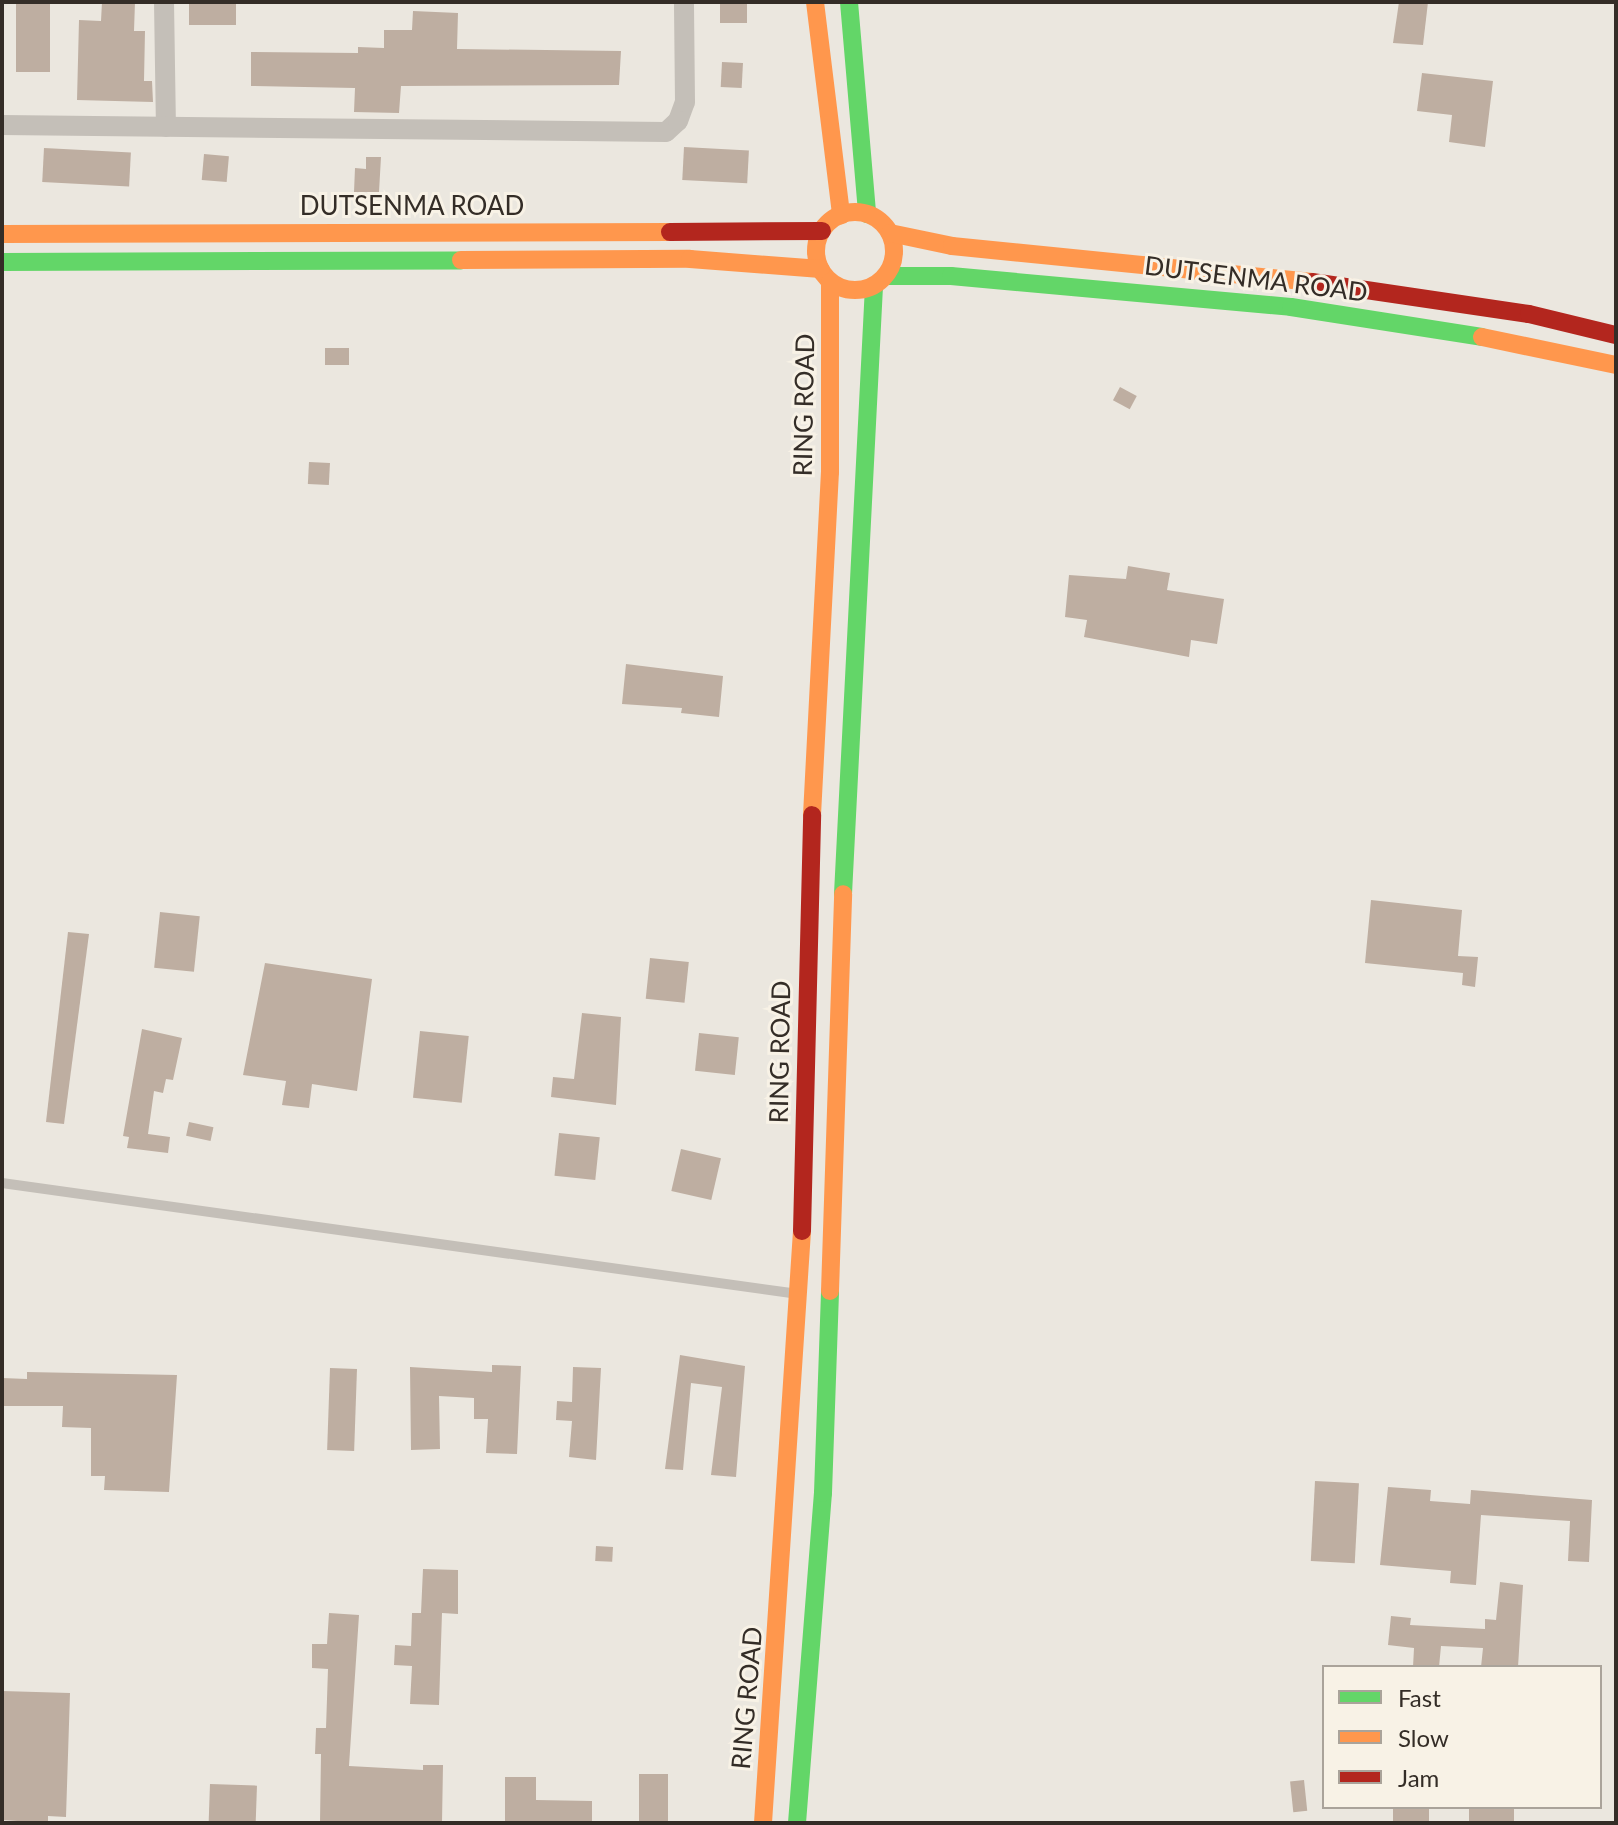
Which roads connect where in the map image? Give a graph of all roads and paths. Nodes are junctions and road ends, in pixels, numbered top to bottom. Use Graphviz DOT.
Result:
graph roads {
  1 [pos="164,2"];
  2 [pos="684,2"];
  3 [pos="815,2"];
  4 [pos="849,2"];
  5 [pos="2,125"];
  6 [pos="166,127"];
  7 [pos="867,214"];
  8 [pos="841,215"];
  9 [pos="822,231"];
  10 [pos="890,233"];
  11 [pos="2,234"];
  12 [pos="2,262"];
  13 [pos="826,275"];
  14 [pos="880,281"];
  15 [pos="1616,335"];
  16 [pos="1616,365"];
  17 [pos="2,1183"];
  18 [pos="816,1295"];
  19 [pos="763,1823"];
  20 [pos="797,1823"];
  1 -- 6 [label="street"];
  2 -- 6 [label="street"];
  3 -- 8 [label="main road"];
  4 -- 7 [label="main road"];
  5 -- 6 [label="street"];
  7 -- 8 [label="main road"];
  7 -- 10 [label="main road"];
  8 -- 9 [label="main road"];
  9 -- 11 [label="main road, DUTSENMA ROAD"];
  9 -- 13 [label="main road"];
  10 -- 14 [label="main road"];
  10 -- 15 [label="main road, DUTSENMA ROAD"];
  12 -- 13 [label="main road, DUTSENMA ROAD"];
  13 -- 14 [label="main road"];
  13 -- 18 [label="main road, RING ROAD"];
  14 -- 16 [label="main road, DUTSENMA ROAD"];
  14 -- 18 [label="main road"];
  17 -- 18 [label="lane"];
  18 -- 19 [label="main road, RING ROAD"];
  18 -- 20 [label="main road"];
}
